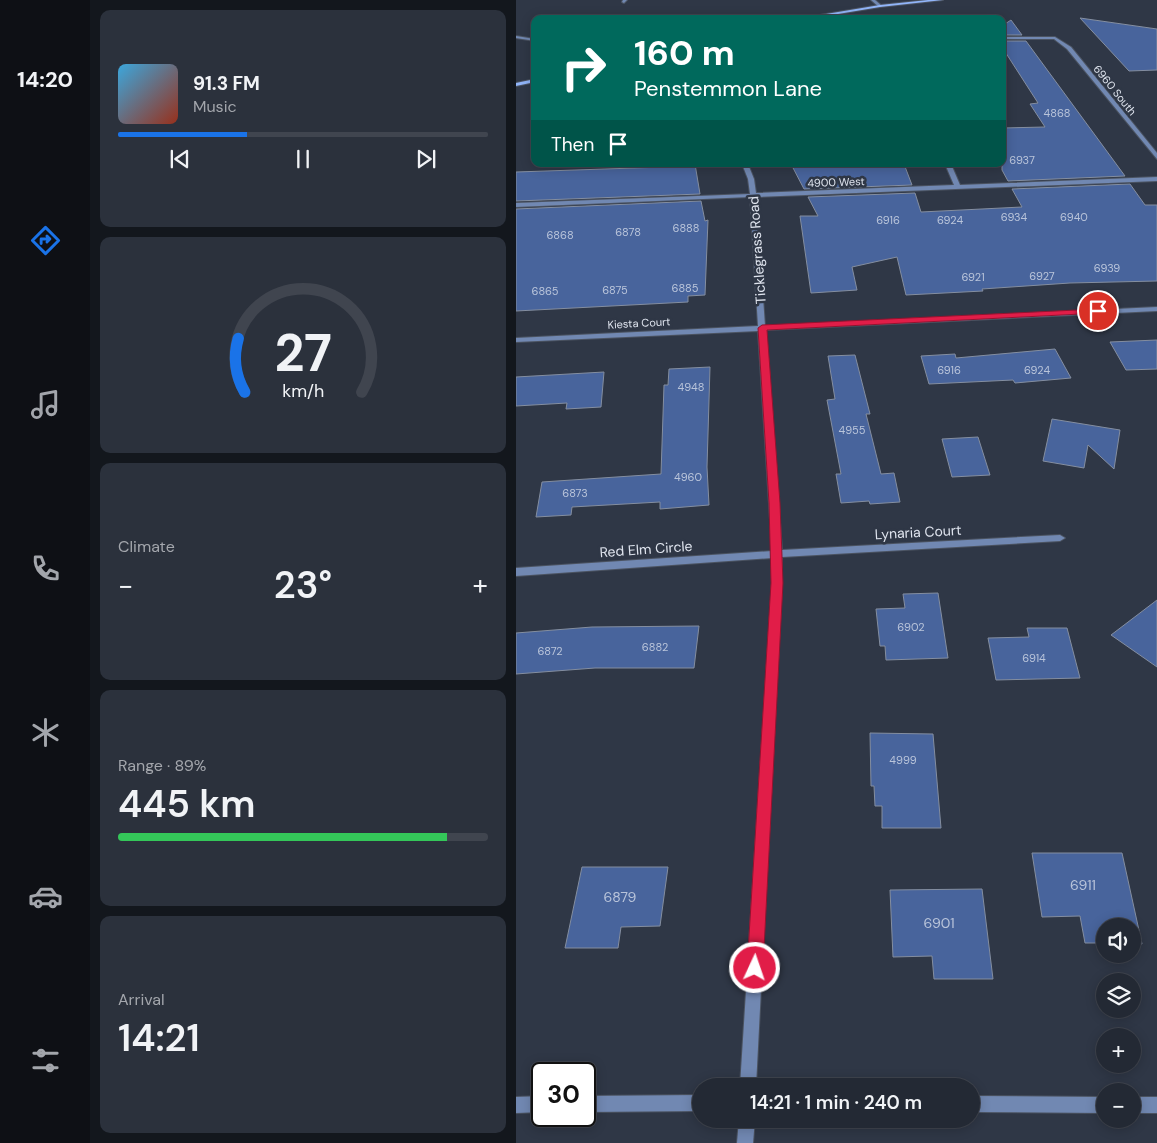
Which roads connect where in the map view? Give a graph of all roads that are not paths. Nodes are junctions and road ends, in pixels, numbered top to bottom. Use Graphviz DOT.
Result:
graph roads {
  1 [pos="873,0"];
  2 [pos="941,0"];
  3 [pos="880,6"];
  4 [pos="823,15"];
  5 [pos="516,37"];
  6 [pos="1006,38"];
  7 [pos="531,39"];
  8 [pos="531,81"];
  9 [pos="516,85"];
  10 [pos="1157,157"];
  11 [pos="746,167"];
  12 [pos="949,167"];
  13 [pos="1157,179"];
  14 [pos="958,187"];
  15 [pos="753,195"];
  16 [pos="516,205"];
  17 [pos="1157,308"];
  18 [pos="762,328"];
  19 [pos="516,340"];
  20 [pos="1060,538"];
  21 [pos="777,554"];
  22 [pos="516,572"];
  23 [pos="748,1078"];
  24 [pos="692,1103"];
  25 [pos="516,1104"];
  26 [pos="531,1104"];
  27 [pos="596,1104"];
  28 [pos="980,1104"];
  29 [pos="1096,1105"];
  30 [pos="1141,1105"];
  31 [pos="1157,1105"];
  32 [pos="746,1128"];
  33 [pos="745,1143"];
  1 -- 3 [label="street"];
  2 -- 3 [label="main road"];
  3 -- 4 [label="main road"];
  5 -- 7 [label="street"];
  6 -- 10 [label="street, 6960 South"];
  8 -- 9 [label="main road"];
  11 -- 15 [label="street, Ticklegrass Road"];
  12 -- 14 [label="street"];
  13 -- 14 [label="street, 4900 West"];
  14 -- 15 [label="street, 4900 West"];
  15 -- 16 [label="street, 4900 West"];
  15 -- 18 [label="street, Ticklegrass Road"];
  17 -- 18 [label="street, Kiesta Court"];
  18 -- 19 [label="street, Kiesta Court"];
  18 -- 21 [label="street, Ticklegrass Road"];
  20 -- 21 [label="street, Lynaria Court"];
  21 -- 22 [label="street, Red Elm Circle"];
  21 -- 23 [label="street, Ticklegrass Road"];
  24 -- 27 [label="street"];
  25 -- 26 [label="street"];
  28 -- 29 [label="street"];
  30 -- 31 [label="street"];
  32 -- 33 [label="street"];
}
